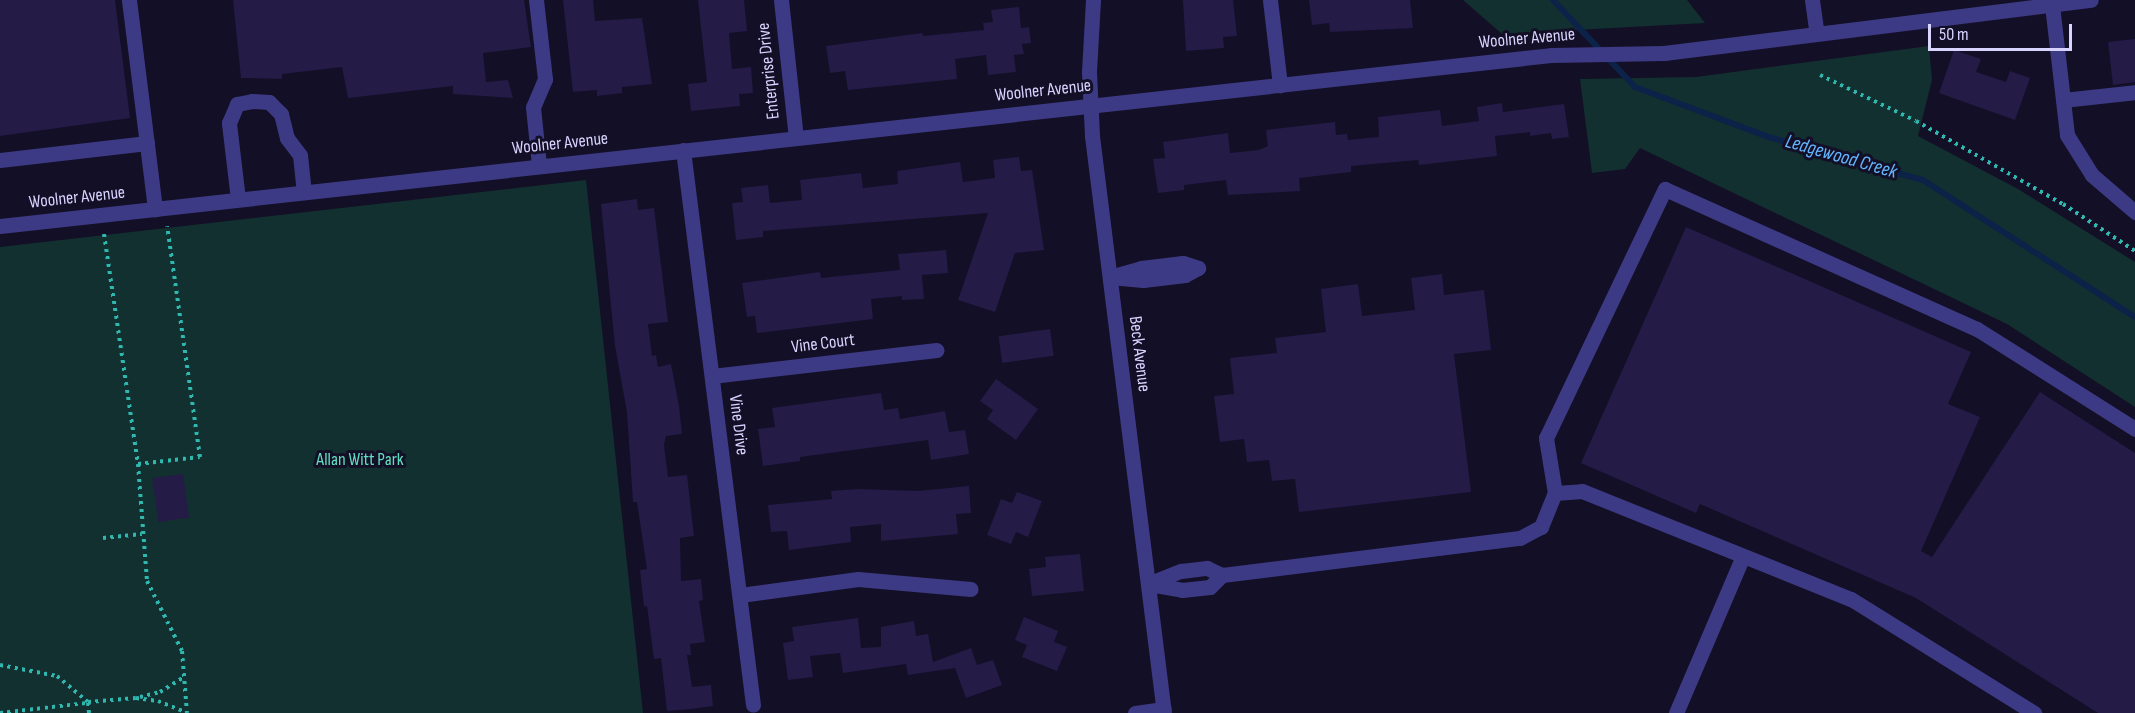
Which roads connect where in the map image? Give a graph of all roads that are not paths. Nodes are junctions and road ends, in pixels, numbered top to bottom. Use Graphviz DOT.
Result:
graph roads {
  1 [pos="129,0"];
  2 [pos="536,0"];
  3 [pos="782,0"];
  4 [pos="1093,0"];
  5 [pos="1270,0"];
  6 [pos="1812,0"];
  7 [pos="2091,0"];
  8 [pos="2052,5"];
  9 [pos="1817,34"];
  10 [pos="1280,85"];
  11 [pos="2135,92"];
  12 [pos="2063,100"];
  13 [pos="1091,105"];
  14 [pos="796,137"];
  15 [pos="147,143"];
  16 [pos="683,150"];
  17 [pos="0,160"];
  18 [pos="539,165"];
  19 [pos="304,191"];
  20 [pos="238,199"];
  21 [pos="156,209"];
  22 [pos="2135,212"];
  23 [pos="0,226"];
  24 [pos="937,350"];
  25 [pos="712,376"];
  26 [pos="2135,429"];
  27 [pos="1555,493"];
  28 [pos="1742,558"];
  29 [pos="1148,584"];
  30 [pos="971,589"];
  31 [pos="740,595"];
  32 [pos="753,705"];
  33 [pos="1164,711"];
  34 [pos="1135,713"];
  35 [pos="1676,713"];
  36 [pos="2034,713"];
  1 -- 15 [label="street"];
  2 -- 18 [label="street"];
  3 -- 14 [label="street, Enterprise Drive"];
  4 -- 13 [label="street, Beck Avenue"];
  5 -- 10 [label="street"];
  6 -- 9 [label="street"];
  7 -- 8 [label="street, Woolner Avenue"];
  8 -- 9 [label="street, Woolner Avenue"];
  8 -- 12 [label="street"];
  9 -- 10 [label="street, Woolner Avenue"];
  10 -- 13 [label="street, Woolner Avenue"];
  11 -- 12 [label="street"];
  12 -- 22 [label="street"];
  13 -- 14 [label="street, Woolner Avenue"];
  13 -- 29 [label="street, Beck Avenue"];
  14 -- 16 [label="street, Woolner Avenue"];
  15 -- 17 [label="street"];
  15 -- 21 [label="street"];
  16 -- 18 [label="street, Woolner Avenue"];
  16 -- 25 [label="street, Vine Drive"];
  18 -- 19 [label="street, Woolner Avenue"];
  19 -- 20 [label="street, Woolner Avenue"];
  19 -- 20 [label="street"];
  20 -- 21 [label="street, Woolner Avenue"];
  21 -- 23 [label="street, Woolner Avenue"];
  24 -- 25 [label="street, Vine Court"];
  25 -- 31 [label="street, Vine Drive"];
  26 -- 27 [label="street"];
  27 -- 28 [label="street"];
  27 -- 29 [label="street"];
  28 -- 35 [label="street"];
  28 -- 36 [label="street"];
  29 -- 33 [label="street, Beck Avenue"];
  30 -- 31 [label="street"];
  31 -- 32 [label="street, Vine Drive"];
  33 -- 34 [label="street"];
}
